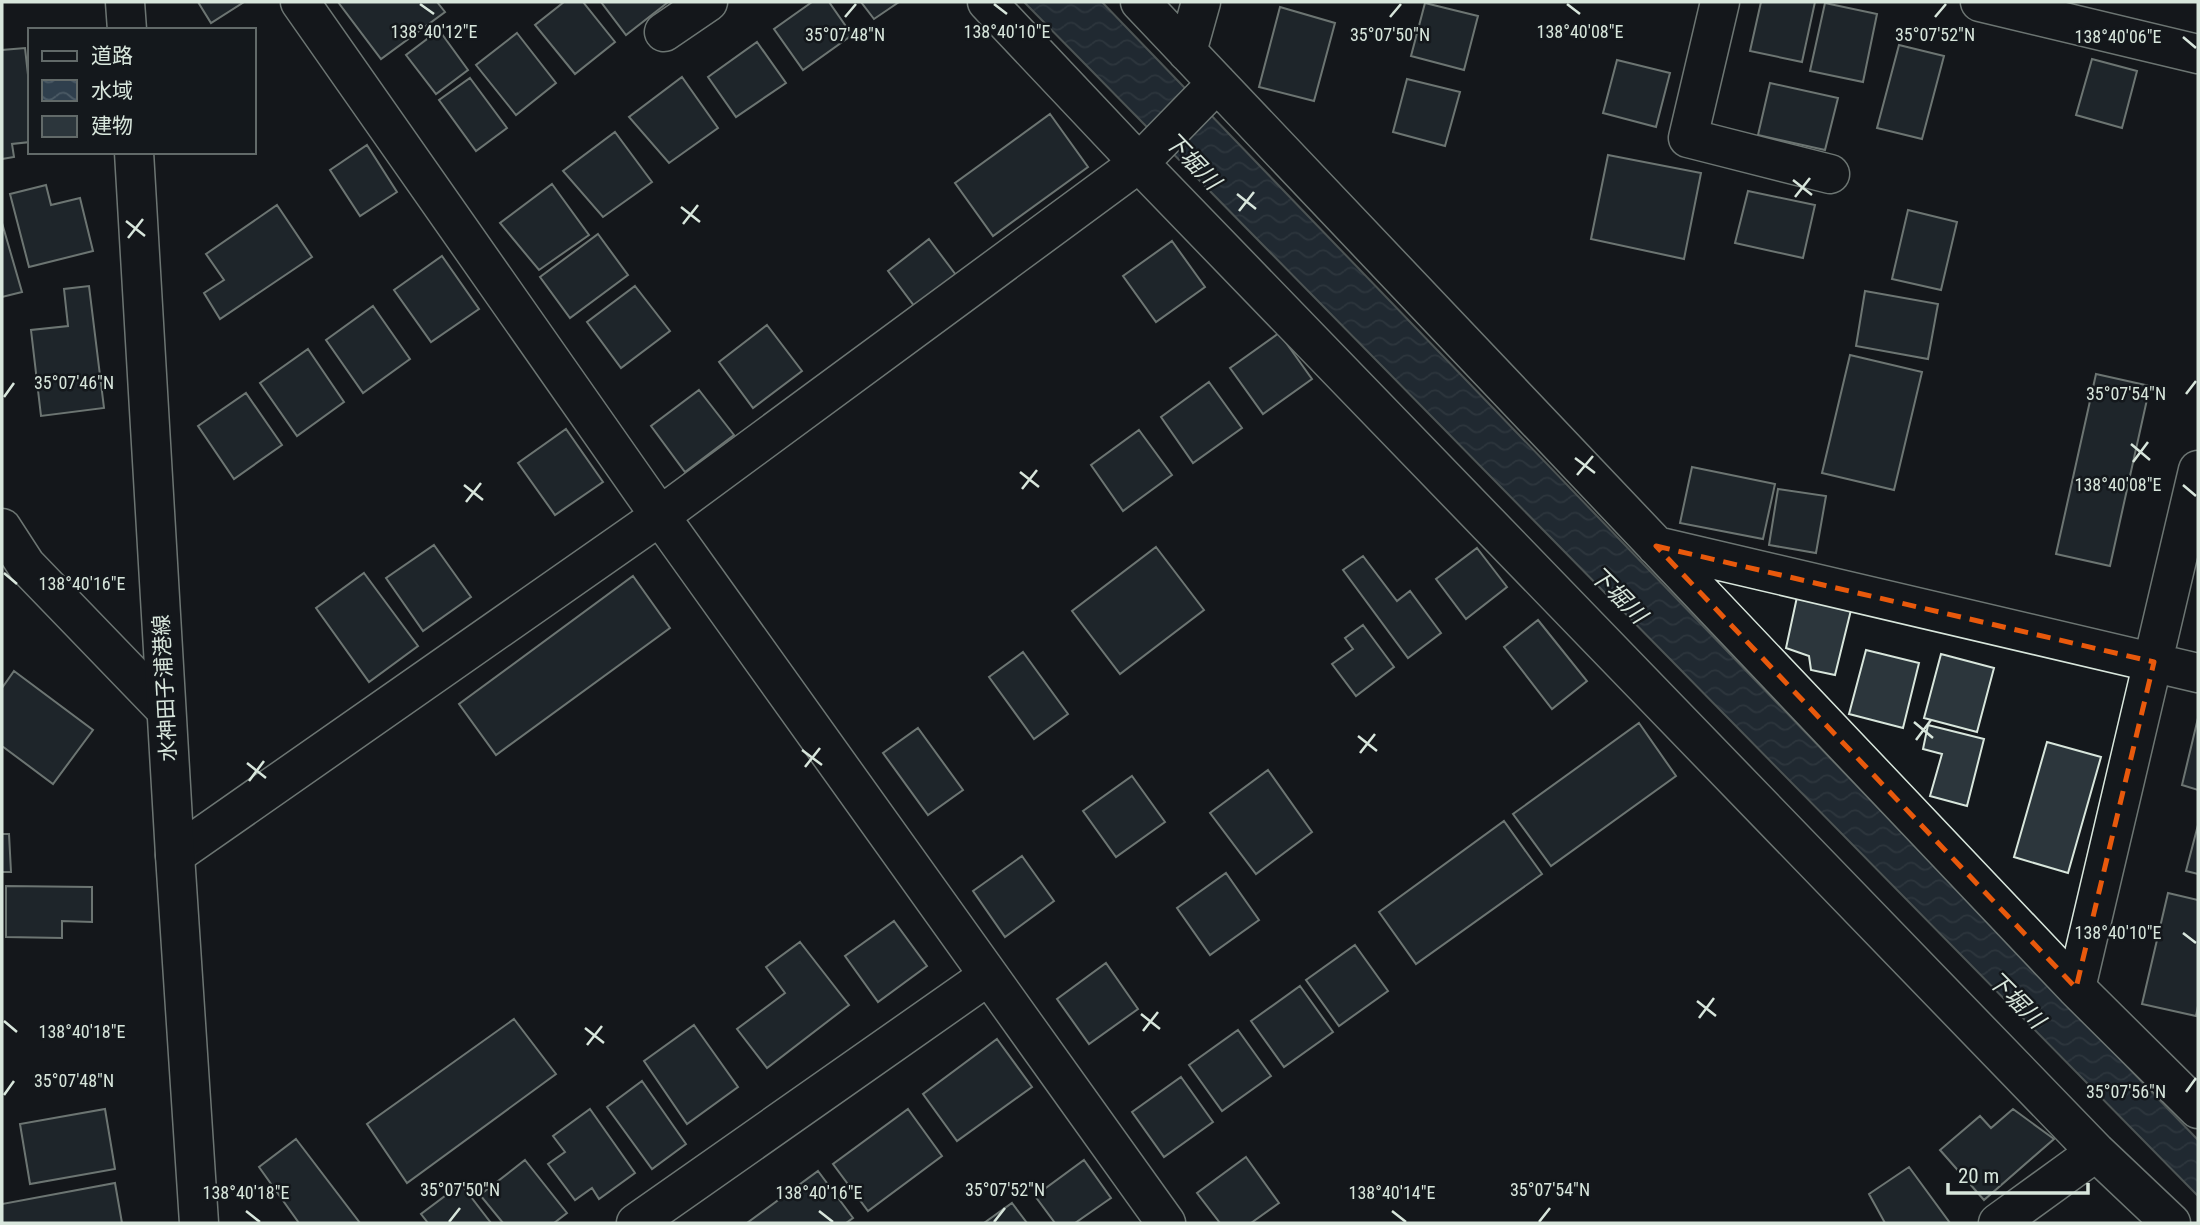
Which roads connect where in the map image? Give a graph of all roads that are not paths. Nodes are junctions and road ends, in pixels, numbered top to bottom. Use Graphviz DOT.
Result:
graph roads {
  1 [pos="125,2"];
  2 [pos="300,2"];
  3 [pos="708,2"];
  4 [pos="987,2"];
  5 [pos="1140,2"];
  6 [pos="1201,2"];
  7 [pos="1720,2"];
  8 [pos="1980,2"];
  9 [pos="127,28"];
  10 [pos="664,32"];
  11 [pos="1187,52"];
  12 [pos="2198,54"];
  13 [pos="1217,83"];
  14 [pos="134,154"];
  15 [pos="1139,163"];
  16 [pos="1830,174"];
  17 [pos="2198,470"];
  18 [pos="660,516"];
  19 [pos="2,528"];
  20 [pos="1656,545"];
  21 [pos="2154,662"];
  22 [pos="2198,673"];
  23 [pos="166,710"];
  24 [pos="175,855"];
  25 [pos="988,976"];
  26 [pos="2077,988"];
  27 [pos="2198,1109"];
  28 [pos="2096,1152"];
  29 [pos="199,1223"];
  30 [pos="636,1223"];
  31 [pos="1167,1223"];
  32 [pos="1998,1223"];
  33 [pos="2171,1223"];
  1 -- 9 [label="street"];
  2 -- 18 [label="street"];
  3 -- 10 [label="street"];
  4 -- 15 [label="street"];
  5 -- 11 [label="street"];
  6 -- 11 [label="street"];
  7 -- 16 [label="street"];
  8 -- 12 [label="street"];
  11 -- 13 [label="street"];
  13 -- 15 [label="street"];
  13 -- 20 [label="street"];
  14 -- 23 [label="street, 水神田子浦港線"];
  15 -- 18 [label="street"];
  15 -- 28 [label="street"];
  17 -- 21 [label="street"];
  18 -- 24 [label="street"];
  18 -- 25 [label="street"];
  19 -- 23 [label="street"];
  20 -- 21 [label="street"];
  20 -- 26 [label="street"];
  21 -- 22 [label="street"];
  21 -- 26 [label="street"];
  23 -- 24 [label="street, 水神田子浦港線"];
  24 -- 29 [label="street, 水神田子浦港線"];
  25 -- 30 [label="street"];
  25 -- 31 [label="street"];
  26 -- 27 [label="street"];
  28 -- 32 [label="street"];
  28 -- 33 [label="street"];
}
